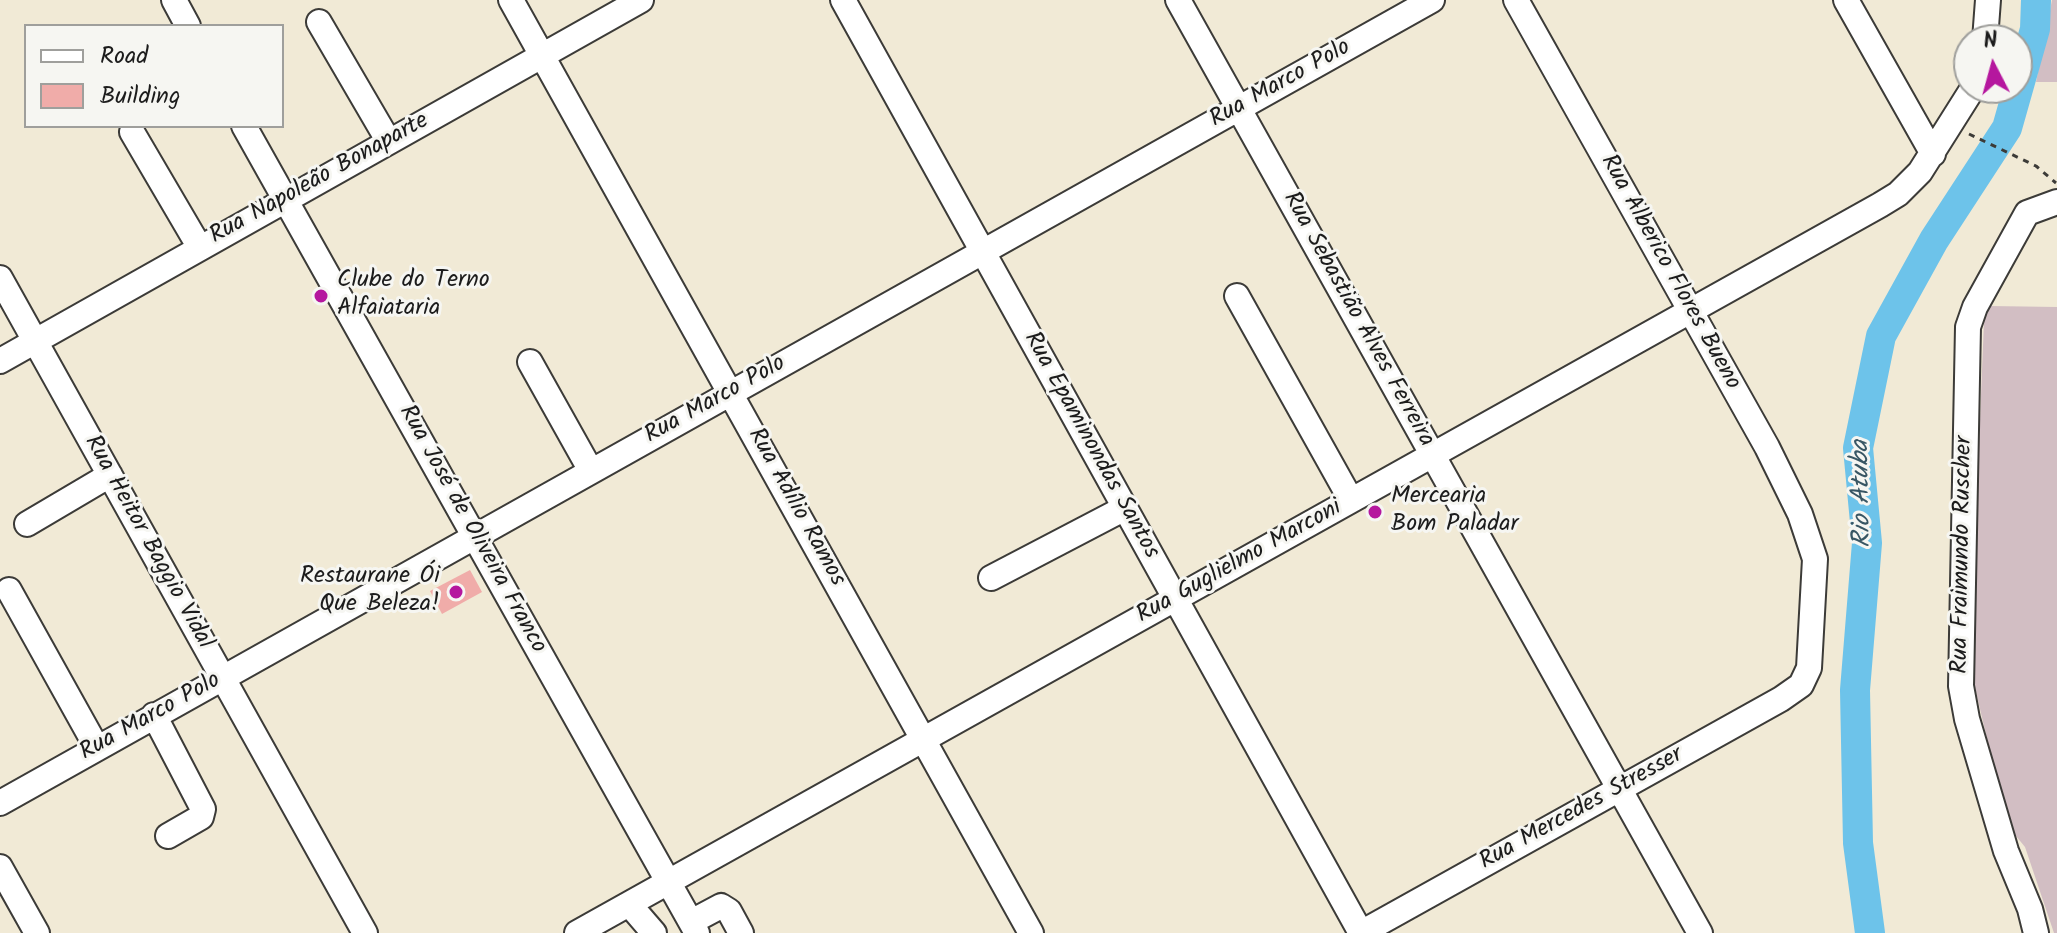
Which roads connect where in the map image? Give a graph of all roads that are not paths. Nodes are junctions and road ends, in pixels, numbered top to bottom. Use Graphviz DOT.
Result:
graph roads {
  1 [pos="174,0"];
  2 [pos="511,0"];
  3 [pos="641,0"];
  4 [pos="843,0"];
  5 [pos="1178,0"];
  6 [pos="1432,0"];
  7 [pos="1516,0"];
  8 [pos="1846,0"];
  9 [pos="1988,0"];
  10 [pos="1388,11"];
  11 [pos="319,22"];
  12 [pos="187,24"];
  13 [pos="1986,24"];
  14 [pos="542,56"];
  15 [pos="1963,104"];
  16 [pos="1239,108"];
  17 [pos="245,128"];
  18 [pos="132,132"];
  19 [pos="389,142"];
  20 [pos="1933,154"];
  21 [pos="286,200"];
  22 [pos="2057,202"];
  23 [pos="200,248"];
  24 [pos="983,252"];
  25 [pos="0,278"];
  26 [pos="1237,296"];
  27 [pos="1690,311"];
  28 [pos="35,341"];
  29 [pos="0,361"];
  30 [pos="530,362"];
  31 [pos="730,393"];
  32 [pos="1433,455"];
  33 [pos="591,471"];
  34 [pos="110,475"];
  35 [pos="1351,500"];
  36 [pos="1125,508"];
  37 [pos="27,524"];
  38 [pos="475,537"];
  39 [pos="991,578"];
  40 [pos="9,590"];
  41 [pos="1175,599"];
  42 [pos="223,678"];
  43 [pos="1801,685"];
  44 [pos="154,715"];
  45 [pos="923,739"];
  46 [pos="97,748"];
  47 [pos="1620,789"];
  48 [pos="0,803"];
  49 [pos="168,836"];
  50 [pos="0,867"];
  51 [pos="668,882"];
  52 [pos="629,904"];
  53 [pos="690,919"];
  54 [pos="37,933"];
  55 [pos="365,933"];
  56 [pos="577,933"];
  57 [pos="654,933"];
  58 [pos="663,933"];
  59 [pos="741,933"];
  60 [pos="1031,933"];
  61 [pos="1361,933"];
  62 [pos="1700,933"];
  63 [pos="2036,933"];
  1 -- 12 [label="street"];
  2 -- 14 [label="street, Rua Adílio Ramos"];
  3 -- 14 [label="street, Rua Napoleão Bonaparte"];
  4 -- 24 [label="street, Rua Epaminondas Santos"];
  5 -- 16 [label="street, Rua Sebastião Alves Ferreira"];
  6 -- 10 [label="street, Rua Marco Polo"];
  7 -- 27 [label="street, Rua Alberico Flores Bueno"];
  8 -- 20 [label="street"];
  9 -- 13 [label="street"];
  10 -- 16 [label="street, Rua Marco Polo"];
  11 -- 19 [label="street"];
  14 -- 19 [label="street, Rua Napoleão Bonaparte"];
  14 -- 31 [label="street, Rua Adílio Ramos"];
  15 -- 20 [label="street, Rua Guglielmo Marconi"];
  16 -- 24 [label="street, Rua Marco Polo"];
  16 -- 32 [label="street, Rua Sebastião Alves Ferreira"];
  17 -- 21 [label="street, Rua José de Oliveira Franco"];
  18 -- 23 [label="street"];
  19 -- 21 [label="street, Rua Napoleão Bonaparte"];
  20 -- 27 [label="street, Rua Guglielmo Marconi"];
  21 -- 23 [label="street, Rua Napoleão Bonaparte"];
  21 -- 38 [label="street, Rua José de Oliveira Franco"];
  22 -- 63 [label="street, Rua Fraimundo Ruscher"];
  23 -- 28 [label="street, Rua Napoleão Bonaparte"];
  24 -- 31 [label="street, Rua Marco Polo"];
  24 -- 36 [label="street, Rua Epaminondas Santos"];
  25 -- 28 [label="street, Rua Heitor Baggio Vidal"];
  26 -- 35 [label="street"];
  27 -- 32 [label="street, Rua Guglielmo Marconi"];
  27 -- 43 [label="street, Rua Alberico Flores Bueno"];
  28 -- 29 [label="street, Rua Napoleão Bonaparte"];
  28 -- 34 [label="street, Rua Heitor Baggio Vidal"];
  30 -- 33 [label="street"];
  31 -- 33 [label="street, Rua Marco Polo"];
  31 -- 45 [label="street, Rua Adílio Ramos"];
  32 -- 35 [label="street, Rua Guglielmo Marconi"];
  32 -- 47 [label="street, Rua Sebastião Alves Ferreira"];
  33 -- 38 [label="street, Rua Marco Polo"];
  34 -- 37 [label="street"];
  34 -- 42 [label="street, Rua Heitor Baggio Vidal"];
  35 -- 41 [label="street, Rua Guglielmo Marconi"];
  36 -- 39 [label="street"];
  36 -- 41 [label="street, Rua Epaminondas Santos"];
  38 -- 42 [label="street, Rua Marco Polo"];
  38 -- 51 [label="street, Rua José de Oliveira Franco"];
  40 -- 46 [label="street"];
  41 -- 45 [label="street, Rua Guglielmo Marconi"];
  41 -- 61 [label="street, Rua Epaminondas Santos"];
  42 -- 44 [label="street, Rua Marco Polo"];
  42 -- 55 [label="street, Rua Heitor Baggio Vidal"];
  43 -- 47 [label="street, Rua Mercedes Stresser"];
  44 -- 46 [label="street, Rua Marco Polo"];
  44 -- 49 [label="street"];
  45 -- 51 [label="street, Rua Guglielmo Marconi"];
  45 -- 60 [label="street, Rua Adílio Ramos"];
  46 -- 48 [label="street, Rua Marco Polo"];
  47 -- 61 [label="street, Rua Mercedes Stresser"];
  47 -- 62 [label="street, Rua Sebastião Alves Ferreira"];
  50 -- 54 [label="street"];
  51 -- 52 [label="street, Rua Guglielmo Marconi"];
  51 -- 53 [label="street, Rua José de Oliveira Franco"];
  52 -- 56 [label="street, Rua Guglielmo Marconi"];
  52 -- 57 [label="street"];
  53 -- 58 [label="street"];
  53 -- 59 [label="street"];
}
